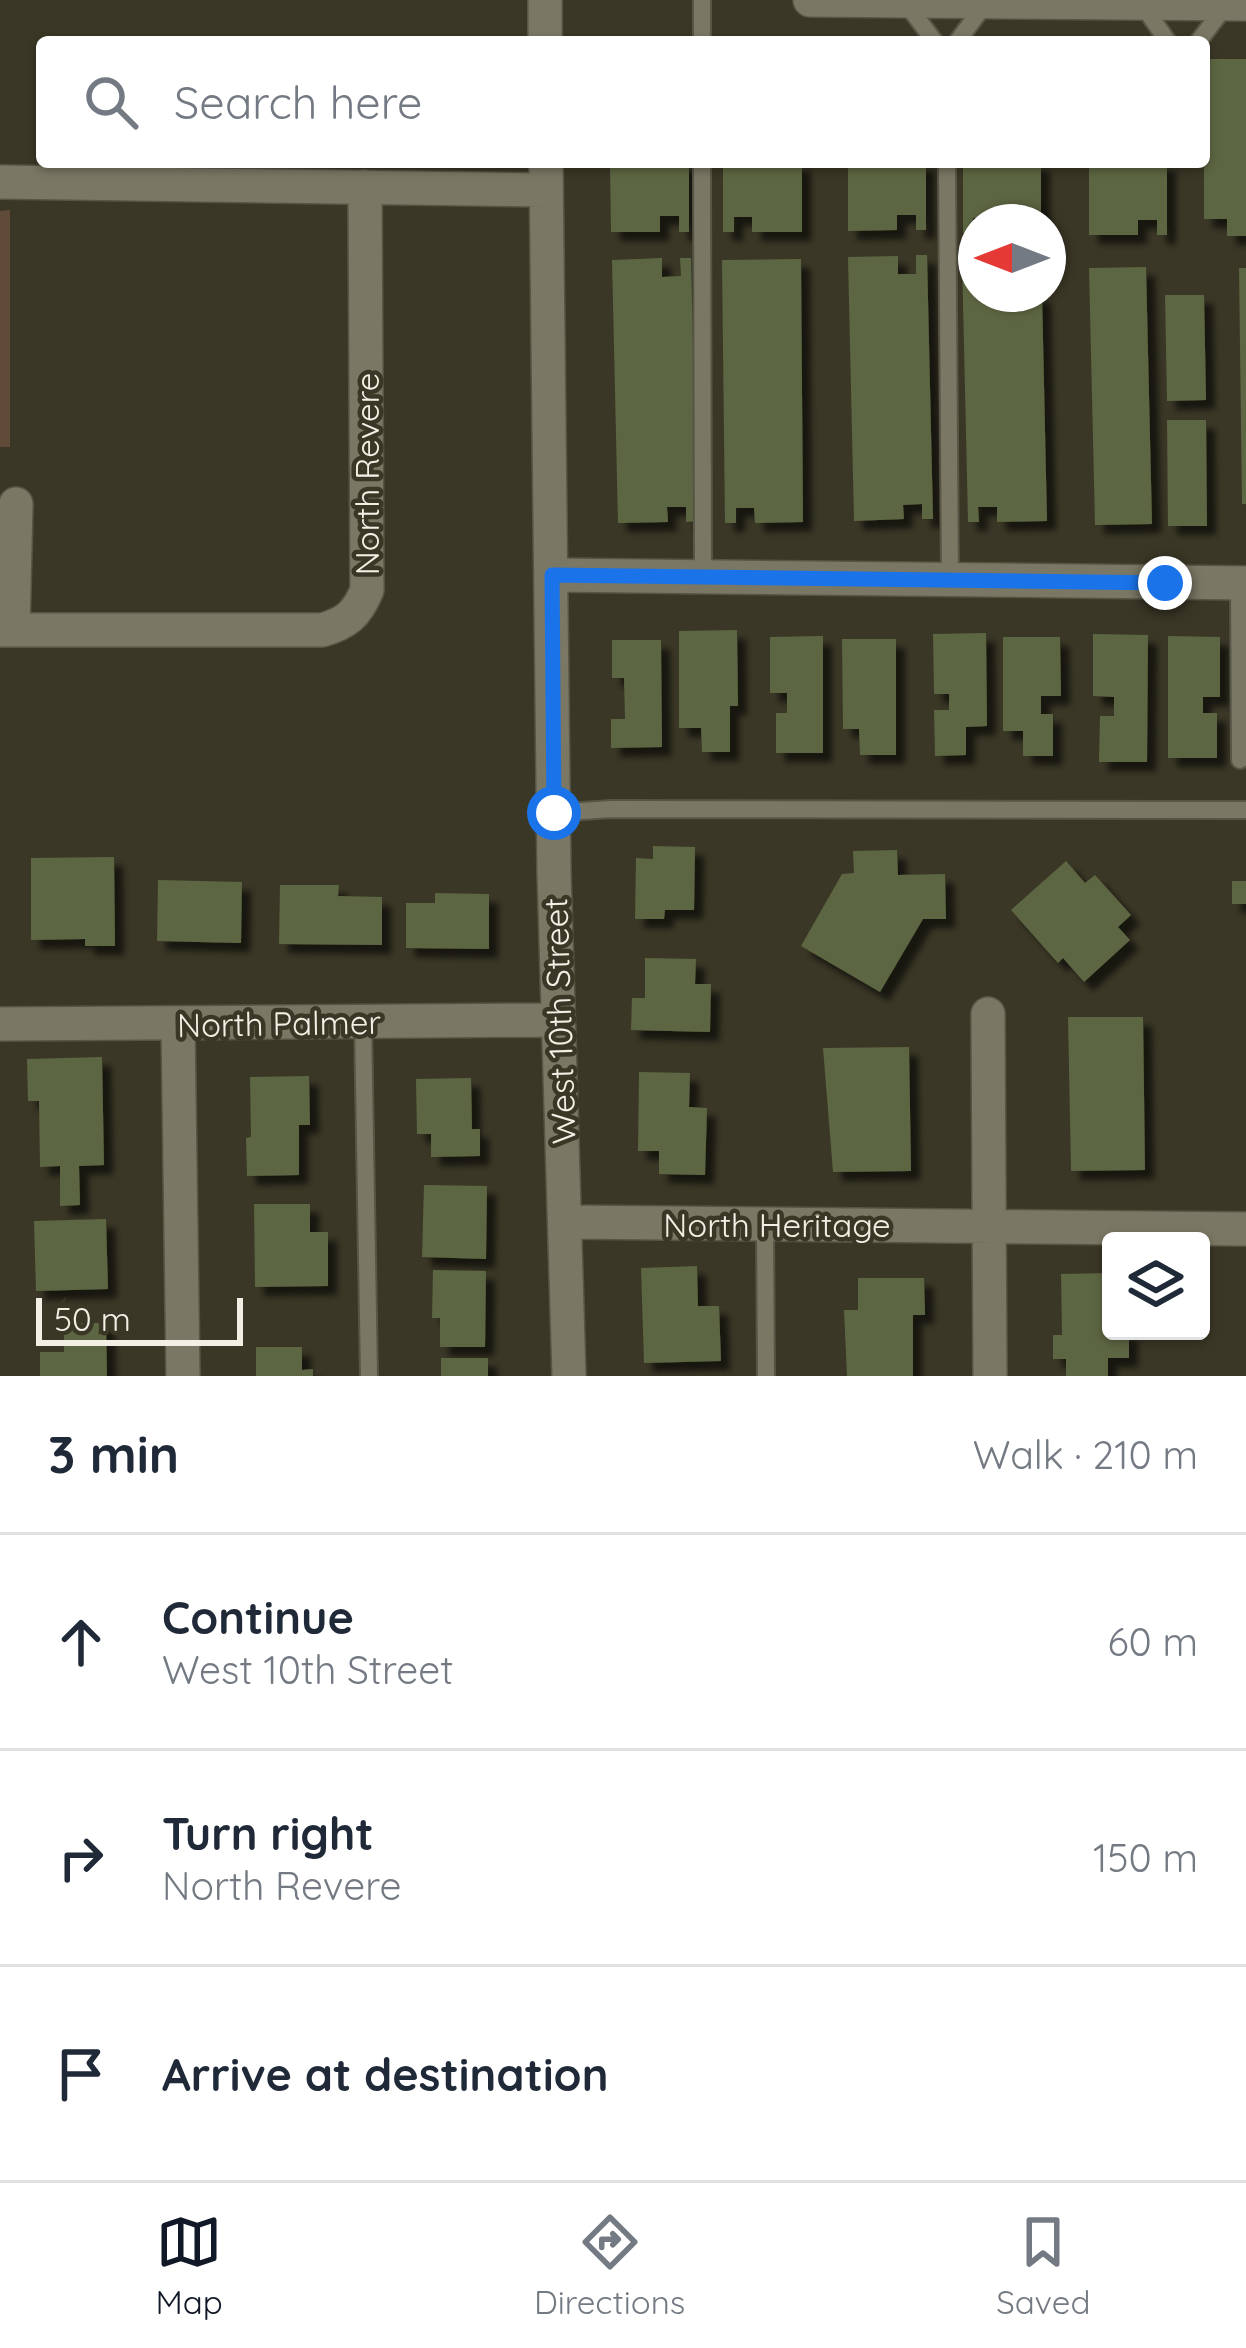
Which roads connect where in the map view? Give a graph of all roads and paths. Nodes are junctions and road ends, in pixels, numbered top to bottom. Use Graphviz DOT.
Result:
graph roads {
  1 [pos="544,0"];
  2 [pos="702,0"];
  3 [pos="810,0"];
  4 [pos="866,0"];
  5 [pos="904,1"];
  6 [pos="970,1"];
  7 [pos="1105,2"];
  8 [pos="1141,3"];
  9 [pos="1218,3"];
  10 [pos="545,36"];
  11 [pos="702,36"];
  12 [pos="930,36"];
  13 [pos="959,36"];
  14 [pos="1164,36"];
  15 [pos="1201,36"];
  16 [pos="702,168"];
  17 [pos="947,168"];
  18 [pos="546,176"];
  19 [pos="0,182"];
  20 [pos="365,187"];
  21 [pos="16,504"];
  22 [pos="552,575"];
  23 [pos="703,577"];
  24 [pos="950,580"];
  25 [pos="1242,584"];
  26 [pos="6,630"];
  27 [pos="1240,760"];
  28 [pos="1246,811"];
  29 [pos="554,813"];
  30 [pos="988,1014"];
  31 [pos="557,1021"];
  32 [pos="363,1022"];
  33 [pos="0,1024"];
  34 [pos="178,1024"];
  35 [pos="566,1222"];
  36 [pos="765,1224"];
  37 [pos="988,1226"];
  38 [pos="1246,1229"];
  39 [pos="184,1376"];
  40 [pos="369,1376"];
  41 [pos="569,1376"];
  42 [pos="766,1376"];
  43 [pos="990,1376"];
  1 -- 10 [label="street"];
  2 -- 11 [label="lane"];
  3 -- 4 [label="street"];
  4 -- 5 [label="street"];
  5 -- 6 [label="street"];
  5 -- 12 [label="lane"];
  6 -- 7 [label="street"];
  6 -- 13 [label="lane"];
  7 -- 8 [label="street"];
  8 -- 9 [label="street"];
  8 -- 14 [label="lane"];
  9 -- 15 [label="lane"];
  16 -- 23 [label="lane"];
  17 -- 24 [label="lane"];
  18 -- 20 [label="street"];
  18 -- 22 [label="street, West 10th Street"];
  19 -- 20 [label="street"];
  20 -- 26 [label="street, North Revere"];
  21 -- 26 [label="street"];
  22 -- 23 [label="street"];
  22 -- 29 [label="street, West 10th Street"];
  23 -- 24 [label="street"];
  24 -- 25 [label="street"];
  25 -- 27 [label="lane"];
  28 -- 29 [label="lane"];
  29 -- 31 [label="street, West 10th Street"];
  30 -- 37 [label="street"];
  31 -- 32 [label="street, North Palmer"];
  31 -- 35 [label="street, West 10th Street"];
  32 -- 34 [label="street, North Palmer"];
  32 -- 40 [label="lane"];
  33 -- 34 [label="street, North Palmer"];
  34 -- 39 [label="street"];
  35 -- 36 [label="street, North Heritage"];
  35 -- 41 [label="street, West 10th Street"];
  36 -- 37 [label="street, North Heritage"];
  36 -- 42 [label="lane"];
  37 -- 38 [label="street, North Heritage"];
  37 -- 43 [label="street"];
}
